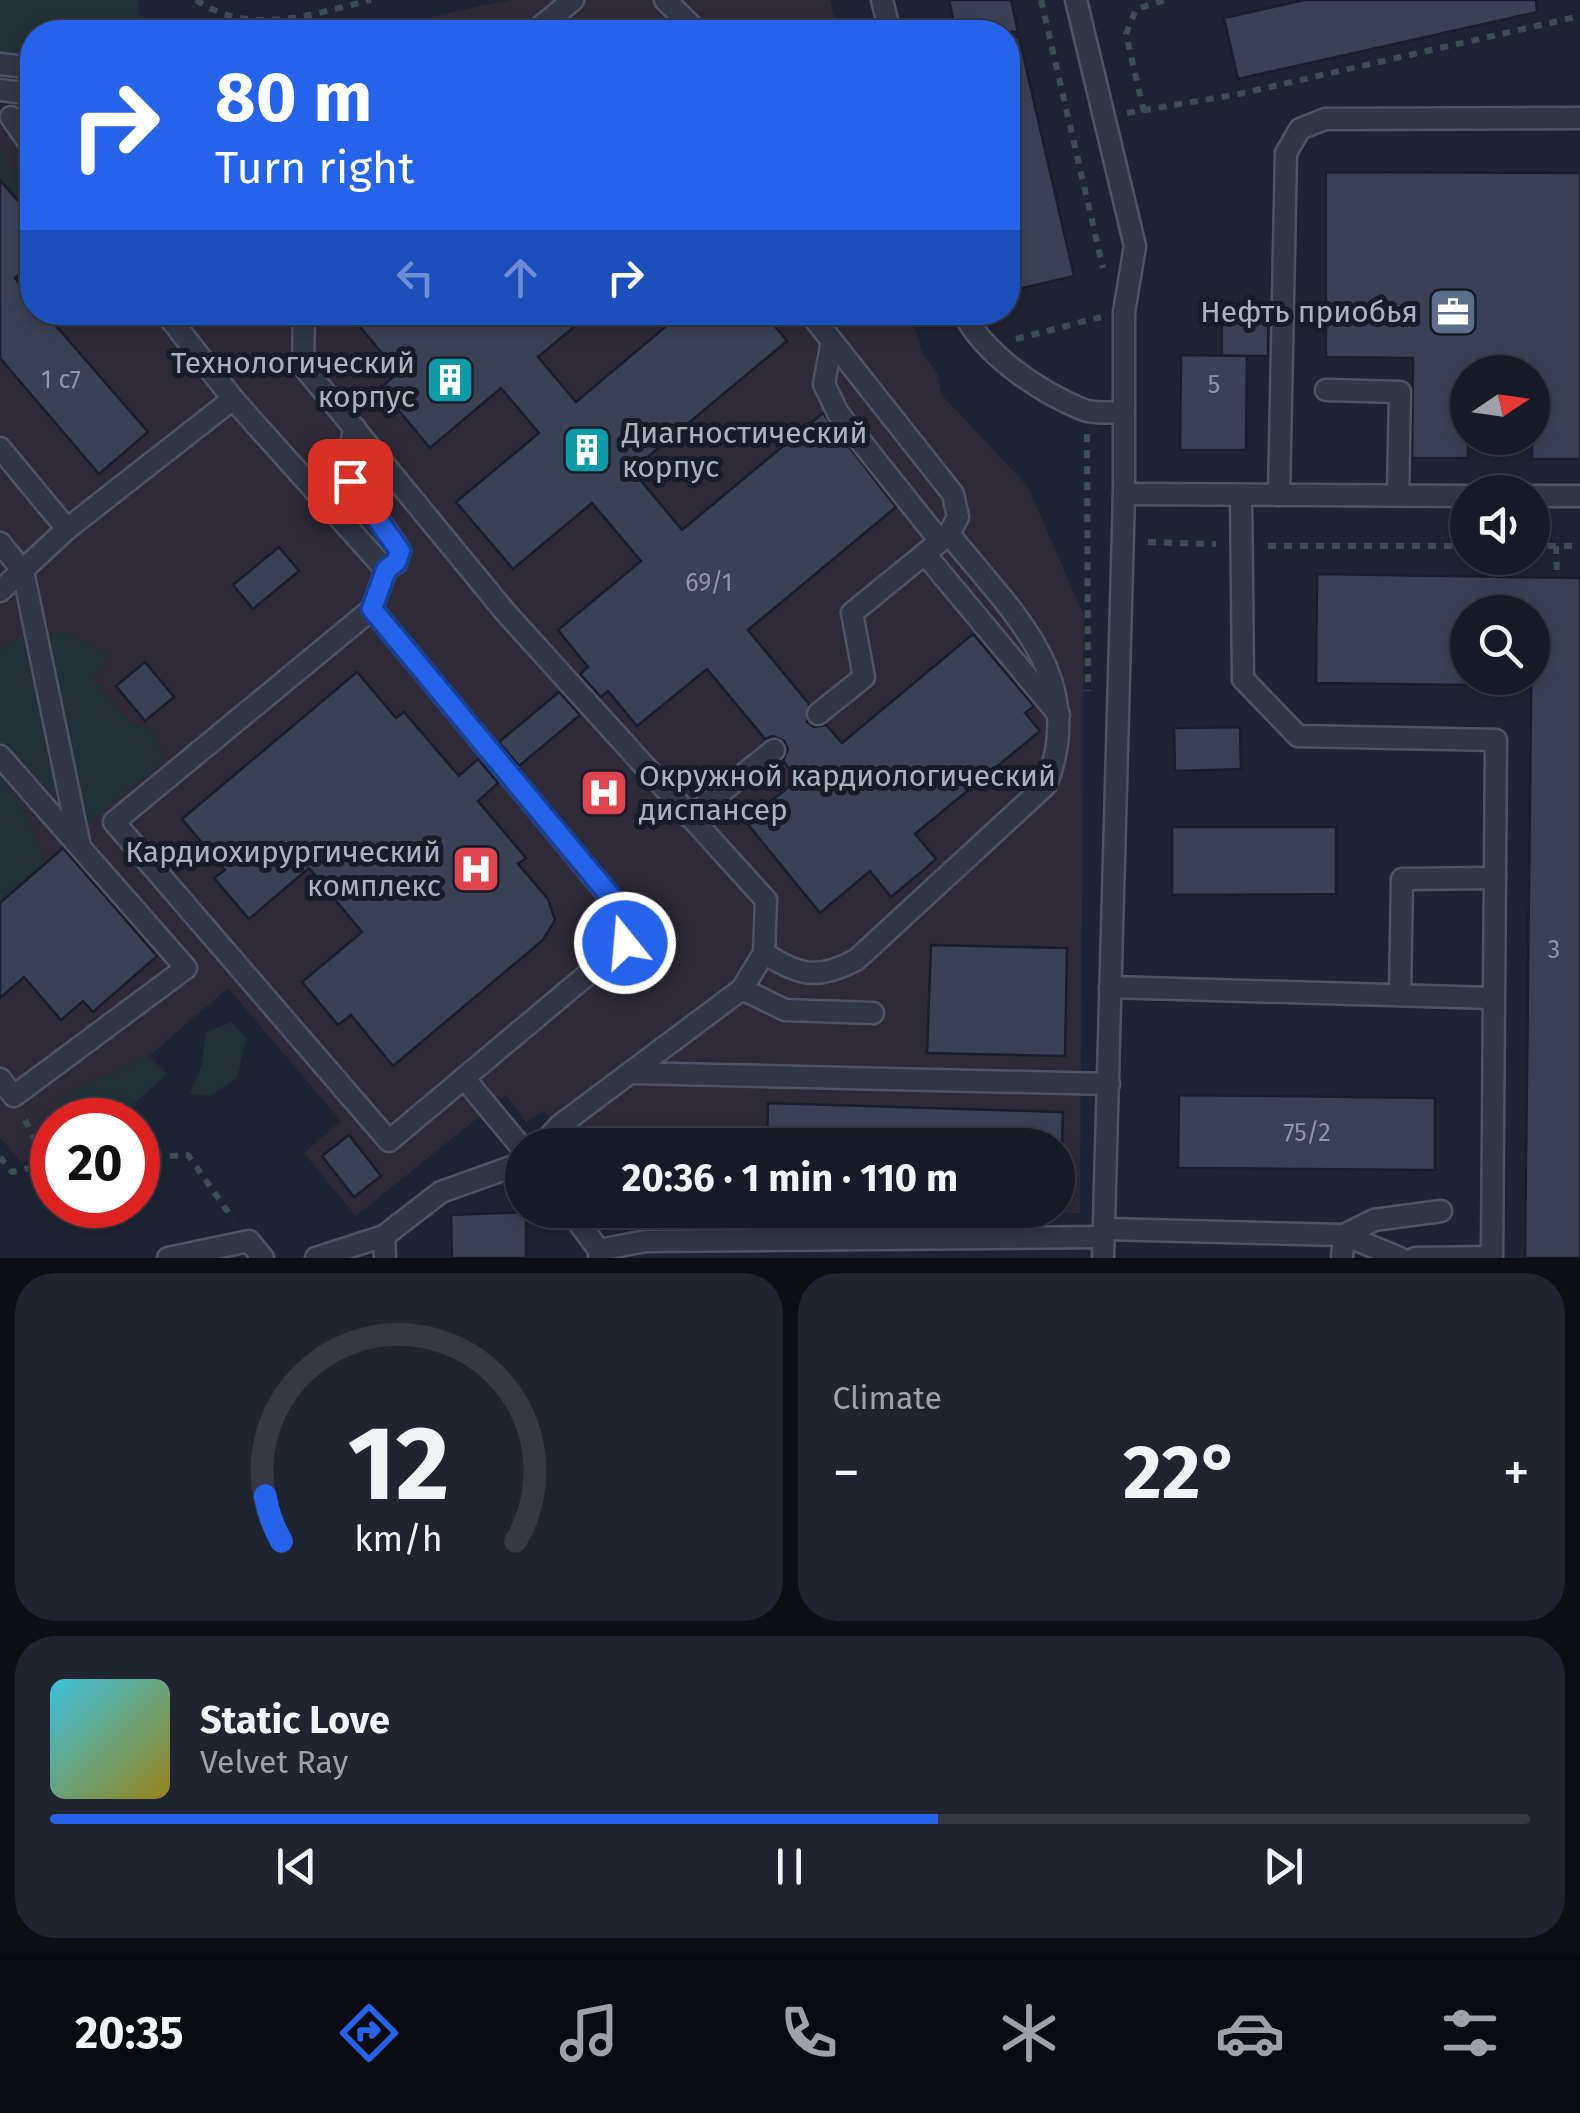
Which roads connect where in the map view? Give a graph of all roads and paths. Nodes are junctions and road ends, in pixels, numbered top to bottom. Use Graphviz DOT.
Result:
graph roads {
  1 [pos="196,0"];
  2 [pos="371,0"];
  3 [pos="573,0"];
  4 [pos="665,0"];
  5 [pos="1041,0"];
  6 [pos="1076,0"];
  7 [pos="1165,0"];
  8 [pos="1580,16"];
  9 [pos="302,17"];
  10 [pos="244,20"];
  11 [pos="278,20"];
  12 [pos="301,20"];
  13 [pos="549,20"];
  14 [pos="686,20"];
  15 [pos="1144,112"];
  16 [pos="1105,114"];
  17 [pos="11,116"];
  18 [pos="1580,118"];
  19 [pos="20,129"];
  20 [pos="1105,278"];
  21 [pos="1105,297"];
  22 [pos="1105,316"];
  23 [pos="174,325"];
  24 [pos="304,325"];
  25 [pos="819,325"];
  26 [pos="973,325"];
  27 [pos="1106,330"];
  28 [pos="1013,340"];
  29 [pos="832,341"];
  30 [pos="1025,350"];
  31 [pos="998,357"];
  32 [pos="1326,390"];
  33 [pos="234,399"];
  34 [pos="1123,412"];
  35 [pos="355,428"];
  36 [pos="0,448"];
  37 [pos="1124,494"];
  38 [pos="1240,495"];
  39 [pos="1279,495"];
  40 [pos="1398,496"];
  41 [pos="1450,496"];
  42 [pos="1550,496"];
  43 [pos="1580,496"];
  44 [pos="67,529"];
  45 [pos="1087,542"];
  46 [pos="1122,542"];
  47 [pos="0,543"];
  48 [pos="938,543"];
  49 [pos="1240,546"];
  50 [pos="1450,546"];
  51 [pos="1550,546"];
  52 [pos="1556,546"];
  53 [pos="1580,546"];
  54 [pos="386,570"];
  55 [pos="23,572"];
  56 [pos="1558,578"];
  57 [pos="0,591"];
  58 [pos="372,609"];
  59 [pos="818,714"];
  60 [pos="1060,715"];
  61 [pos="774,750"];
  62 [pos="0,756"];
  63 [pos="690,817"];
  64 [pos="80,847"];
  65 [pos="1496,878"];
  66 [pos="764,953"];
  67 [pos="1110,987"];
  68 [pos="742,990"];
  69 [pos="1400,995"];
  70 [pos="1492,998"];
  71 [pos="874,1013"];
  72 [pos="631,1073"];
  73 [pos="464,1078"];
  74 [pos="0,1079"];
  75 [pos="1108,1084"];
  76 [pos="14,1096"];
  77 [pos="30,1126"];
  78 [pos="505,1128"];
  79 [pos="556,1128"];
  80 [pos="160,1157"];
  81 [pos="0,1158"];
  82 [pos="30,1168"];
  83 [pos="505,1169"];
  84 [pos="1441,1211"];
  85 [pos="581,1228"];
  86 [pos="384,1236"];
  87 [pos="1344,1236"];
  88 [pos="1104,1242"];
  89 [pos="256,1250"];
  90 [pos="599,1254"];
  91 [pos="168,1258"];
  92 [pos="316,1258"];
  93 [pos="384,1258"];
  94 [pos="1342,1258"];
  95 [pos="1400,1258"];
  96 [pos="1415,1258"];
  1 -- 10 [label="path"];
  2 -- 9 [label="path"];
  3 -- 13 [label="lane"];
  4 -- 14 [label="lane"];
  5 -- 20 [label="path"];
  6 -- 16 [label="lane"];
  7 -- 15 [label="path"];
  8 -- 15 [label="path"];
  9 -- 11 [label="path"];
  9 -- 12 [label="path"];
  15 -- 16 [label="path"];
  16 -- 34 [label="lane"];
  17 -- 19 [label="lane"];
  18 -- 39 [label="lane"];
  21 -- 22 [label="path"];
  22 -- 27 [label="path"];
  22 -- 28 [label="path"];
  23 -- 33 [label="lane"];
  24 -- 35 [label="lane"];
  25 -- 29 [label="lane"];
  26 -- 31 [label="lane"];
  28 -- 30 [label="path"];
  28 -- 31 [label="path"];
  29 -- 48 [label="lane"];
  29 -- 48 [label="lane"];
  31 -- 34 [label="lane"];
  32 -- 40 [label="lane"];
  33 -- 44 [label="lane"];
  33 -- 54 [label="lane"];
  34 -- 37 [label="lane"];
  35 -- 54 [label="lane"];
  35 -- 63 [label="lane"];
  36 -- 44 [label="lane"];
  37 -- 38 [label="lane"];
  37 -- 46 [label="lane"];
  38 -- 39 [label="lane"];
  38 -- 49 [label="lane"];
  39 -- 40 [label="lane"];
  40 -- 41 [label="lane"];
  42 -- 43 [label="lane"];
  44 -- 55 [label="lane"];
  45 -- 46 [label="path"];
  46 -- 49 [label="path"];
  46 -- 67 [label="lane"];
  47 -- 55 [label="lane"];
  48 -- 59 [label="lane"];
  48 -- 60 [label="lane"];
  48 -- 60 [label="lane"];
  49 -- 50 [label="path"];
  49 -- 65 [label="lane"];
  51 -- 52 [label="path"];
  52 -- 53 [label="path"];
  52 -- 56 [label="path"];
  54 -- 58 [label="lane"];
  55 -- 57 [label="lane"];
  55 -- 64 [label="lane"];
  58 -- 73 [label="lane"];
  58 -- 73 [label="lane"];
  60 -- 66 [label="lane"];
  61 -- 63 [label="lane"];
  62 -- 64 [label="lane"];
  63 -- 66 [label="lane"];
  64 -- 76 [label="lane"];
  65 -- 69 [label="lane"];
  65 -- 70 [label="lane"];
  66 -- 68 [label="lane"];
  67 -- 69 [label="lane"];
  67 -- 75 [label="lane"];
  68 -- 71 [label="lane"];
  68 -- 72 [label="lane"];
  69 -- 70 [label="lane"];
  70 -- 96 [label="lane"];
  72 -- 75 [label="lane"];
  72 -- 79 [label="lane"];
  73 -- 78 [label="lane"];
  74 -- 76 [label="lane"];
  75 -- 88 [label="lane"];
  76 -- 77 [label="path"];
  80 -- 89 [label="path"];
  81 -- 82 [label="path"];
  83 -- 86 [label="lane"];
  84 -- 87 [label="lane"];
  85 -- 90 [label="lane"];
  86 -- 92 [label="lane"];
  86 -- 93 [label="lane"];
  87 -- 88 [label="lane"];
  87 -- 94 [label="lane"];
  87 -- 95 [label="lane"];
  88 -- 90 [label="lane"];
  89 -- 91 [label="lane"];
}
